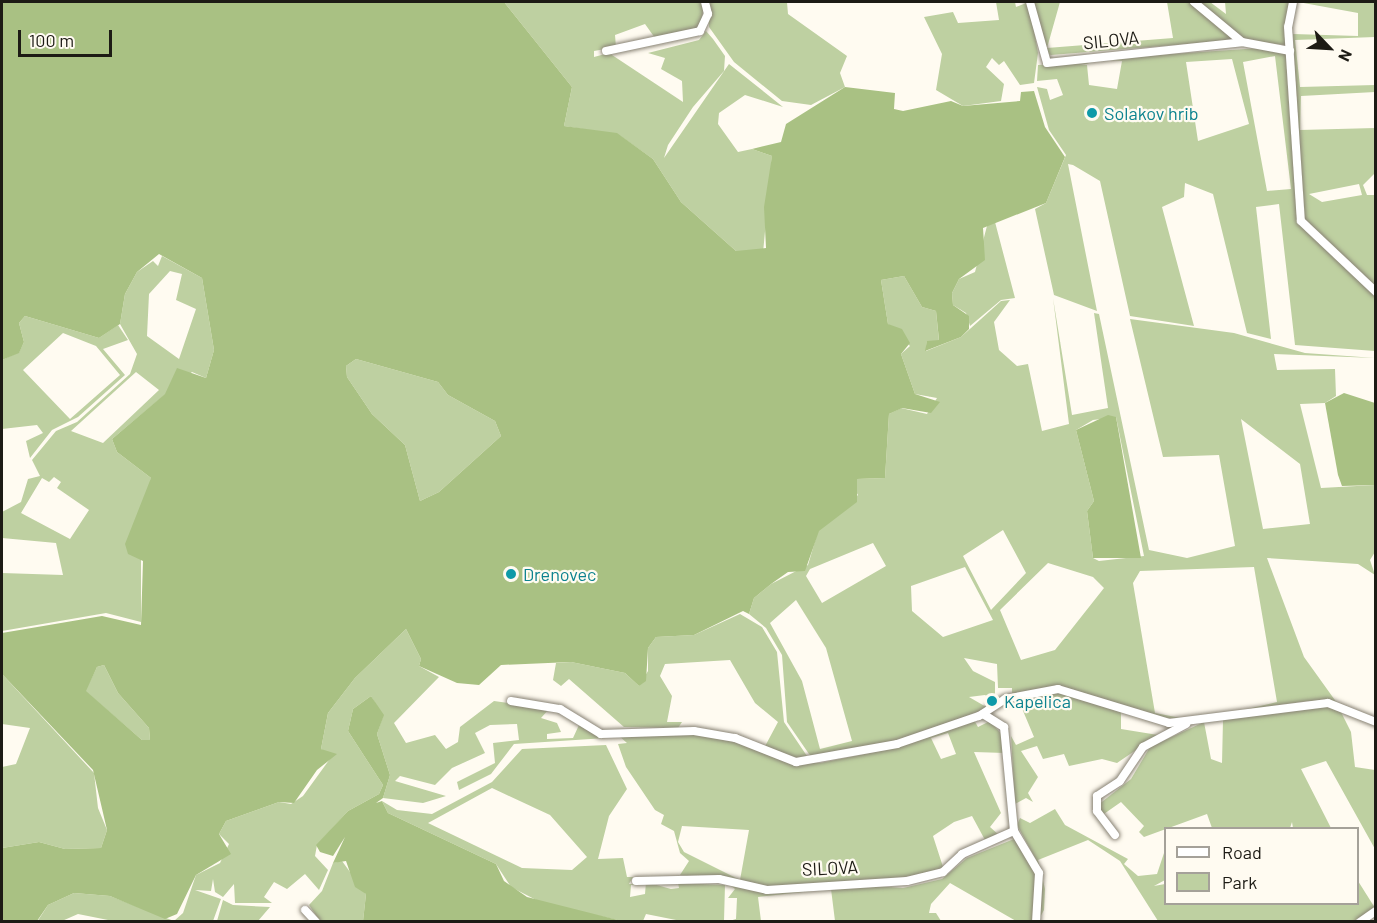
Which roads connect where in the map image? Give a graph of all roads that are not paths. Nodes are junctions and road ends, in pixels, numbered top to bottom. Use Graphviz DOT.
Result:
graph roads {
  1 [pos="705,2"];
  2 [pos="1030,2"];
  3 [pos="1194,2"];
  4 [pos="1293,2"];
  5 [pos="1242,42"];
  6 [pos="606,51"];
  7 [pos="1290,51"];
  8 [pos="1376,292"];
  9 [pos="511,701"];
  10 [pos="983,714"];
  11 [pos="1192,722"];
  12 [pos="1376,722"];
  13 [pos="1014,831"];
  14 [pos="1115,835"];
  15 [pos="636,881"];
  16 [pos="305,910"];
  17 [pos="1376,911"];
  18 [pos="316,921"];
  19 [pos="1036,921"];
  20 [pos="1360,921"];
  1 -- 6 [label="street"];
  2 -- 5 [label="street, SILOVA"];
  3 -- 5 [label="street, SILOVA"];
  4 -- 7 [label="street"];
  5 -- 7 [label="street, SILOVA"];
  7 -- 8 [label="street"];
  9 -- 10 [label="street"];
  10 -- 11 [label="street"];
  10 -- 13 [label="street"];
  11 -- 12 [label="street"];
  11 -- 14 [label="street"];
  13 -- 15 [label="street, SILOVA"];
  13 -- 19 [label="street"];
  16 -- 18 [label="street"];
  17 -- 20 [label="street"];
}
